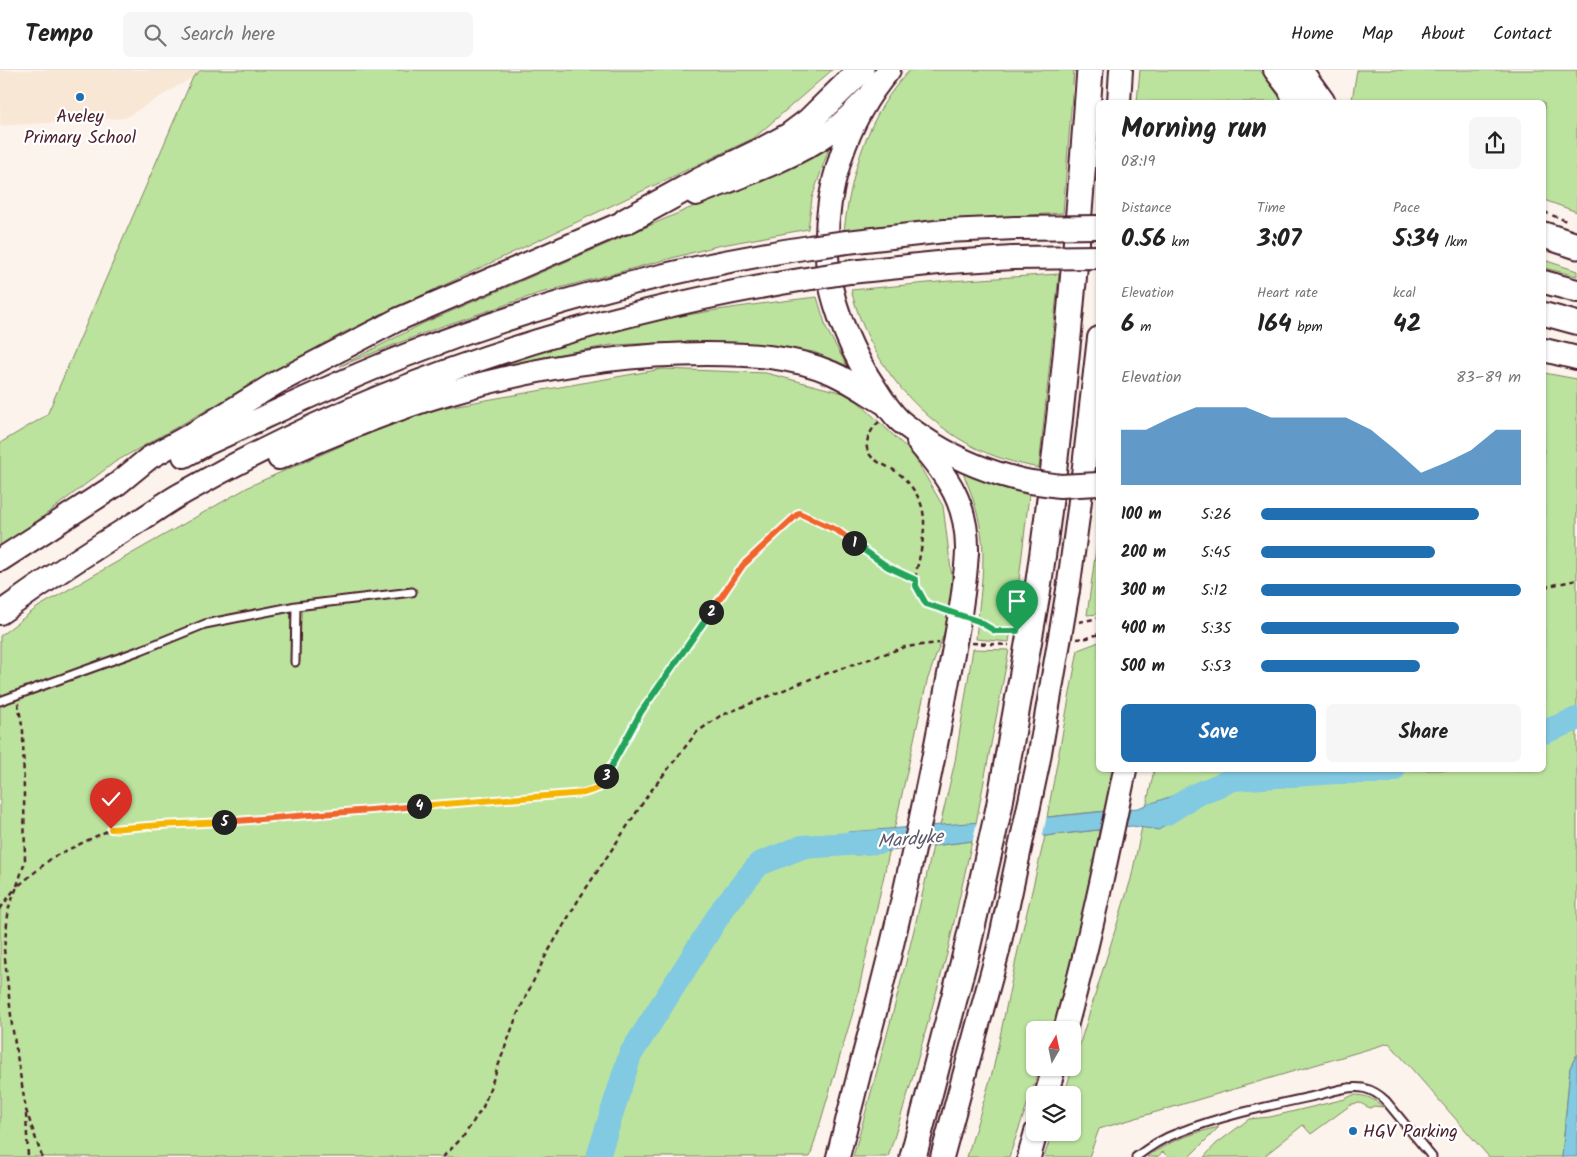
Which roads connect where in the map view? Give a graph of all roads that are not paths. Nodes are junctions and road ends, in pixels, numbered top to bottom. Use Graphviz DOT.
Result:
graph roads {
  1 [pos="860,70"];
  2 [pos="889,70"];
  3 [pos="1090,70"];
  4 [pos="1121,70"];
  5 [pos="1275,70"];
  6 [pos="1296,91"];
  7 [pos="866,100"];
  8 [pos="1118,100"];
  9 [pos="1317,100"];
  10 [pos="626,221"];
  11 [pos="1096,227"];
  12 [pos="1574,234"];
  13 [pos="1546,235"];
  14 [pos="1546,248"];
  15 [pos="1096,257"];
  16 [pos="1577,258"];
  17 [pos="1546,283"];
  18 [pos="1577,291"];
  19 [pos="1546,315"];
  20 [pos="1577,323"];
  21 [pos="1546,350"];
  22 [pos="1577,358"];
  23 [pos="1096,365"];
  24 [pos="892,412"];
  25 [pos="1096,484"];
  26 [pos="116,485"];
  27 [pos="147,516"];
  28 [pos="0,560"];
  29 [pos="412,592"];
  30 [pos="296,606"];
  31 [pos="0,613"];
  32 [pos="295,662"];
  33 [pos="0,700"];
  34 [pos="1125,772"];
  35 [pos="1067,1021"];
  36 [pos="1033,1141"];
  37 [pos="838,1157"];
  38 [pos="913,1157"];
  39 [pos="942,1157"];
  40 [pos="1029,1157"];
  41 [pos="1136,1157"];
  42 [pos="1432,1157"];
  1 -- 10 [label="highway"];
  2 -- 7 [label="highway"];
  3 -- 38 [label="highway, bridge"];
  4 -- 8 [label="highway"];
  5 -- 6 [label="highway"];
  6 -- 9 [label="highway"];
  7 -- 10 [label="highway"];
  7 -- 24 [label="highway"];
  10 -- 26 [label="highway"];
  11 -- 26 [label="highway, bridge"];
  12 -- 13 [label="highway"];
  14 -- 16 [label="highway"];
  15 -- 27 [label="highway, bridge"];
  17 -- 18 [label="highway"];
  19 -- 20 [label="highway"];
  21 -- 22 [label="highway"];
  23 -- 39 [label="highway, bridge"];
  24 -- 25 [label="highway, bridge"];
  24 -- 27 [label="highway"];
  24 -- 37 [label="highway, bridge"];
  26 -- 28 [label="highway"];
  27 -- 31 [label="highway"];
  29 -- 30 [label="lane"];
  30 -- 32 [label="lane"];
  30 -- 33 [label="lane"];
  34 -- 35 [label="highway"];
  36 -- 40 [label="highway"];
  41 -- 42 [label="lane"];
}
